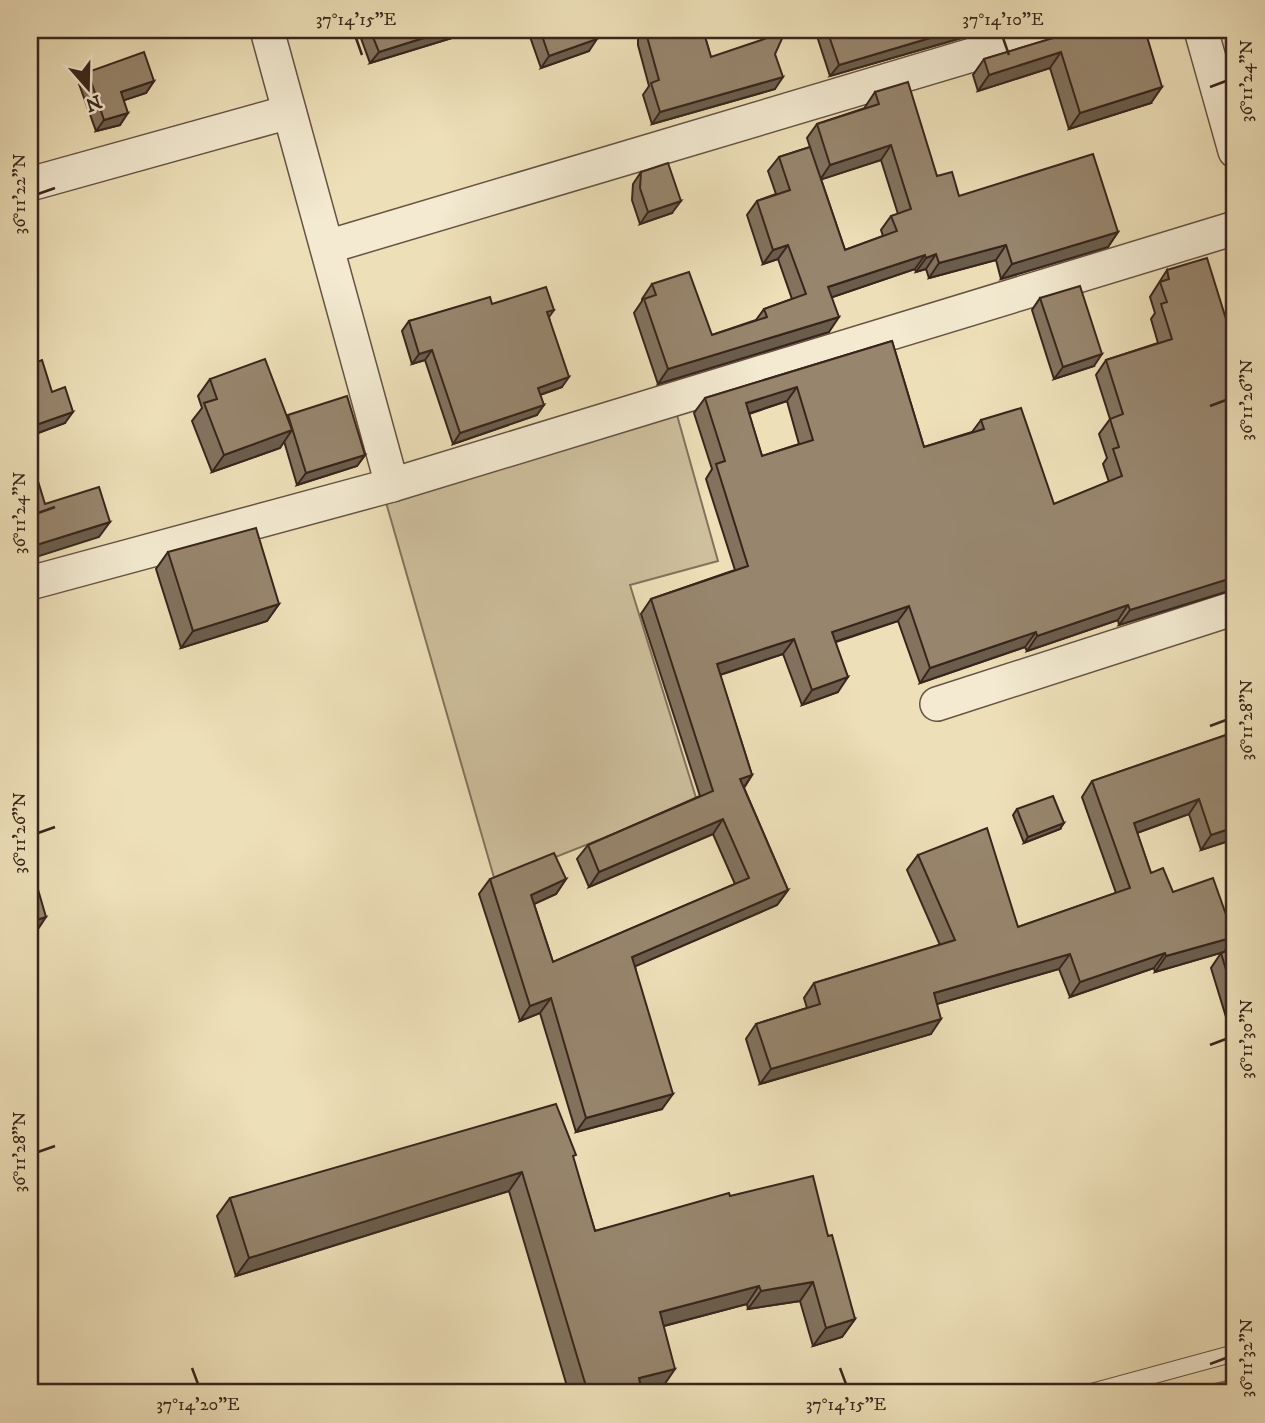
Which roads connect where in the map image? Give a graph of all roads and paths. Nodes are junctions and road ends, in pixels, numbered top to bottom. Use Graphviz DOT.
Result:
graph roads {
  1 [pos="267,30"];
  2 [pos="1055,30"];
  3 [pos="1201,30"];
  4 [pos="289,112"];
  5 [pos="1235,150"];
  6 [pos="30,184"];
  7 [pos="1235,228"];
  8 [pos="327,247"];
  9 [pos="393,485"];
  10 [pos="30,583"];
  11 [pos="1235,608"];
  12 [pos="937,704"];
  13 [pos="1235,1353"];
  14 [pos="1088,1393"];
  1 -- 4 [label="street"];
  2 -- 8 [label="street"];
  3 -- 5 [label="street"];
  4 -- 6 [label="street"];
  4 -- 8 [label="street"];
  7 -- 9 [label="street"];
  8 -- 9 [label="street"];
  9 -- 10 [label="street"];
  11 -- 12 [label="street"];
  13 -- 14 [label="lane"];
}
